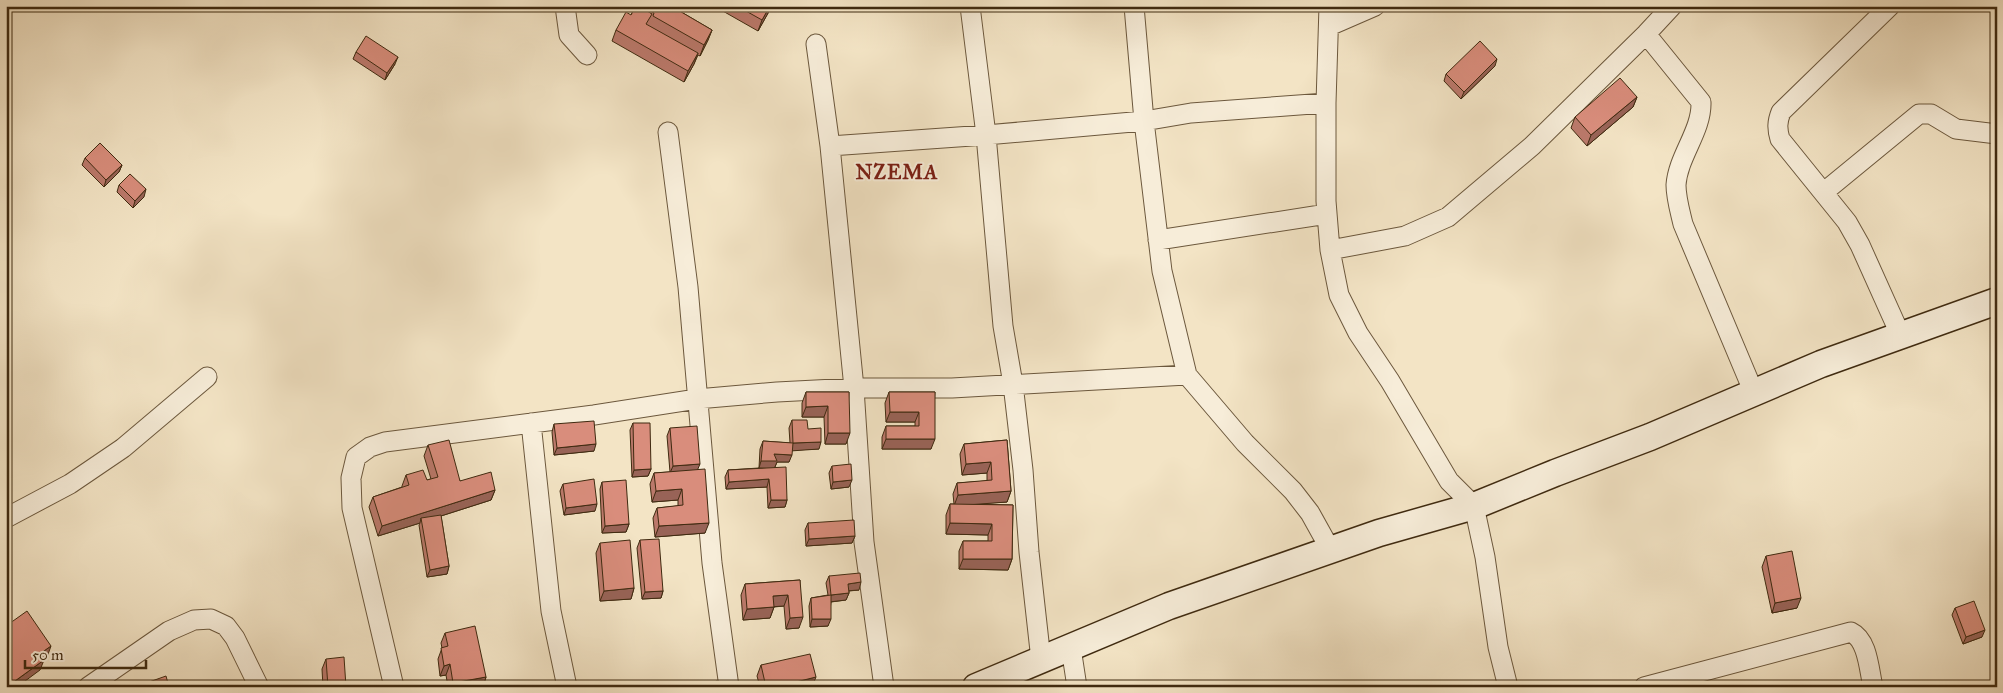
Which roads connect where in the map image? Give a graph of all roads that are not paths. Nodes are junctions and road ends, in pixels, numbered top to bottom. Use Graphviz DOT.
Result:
graph roads {
  1 [pos="565,6"];
  2 [pos="970,6"];
  3 [pos="1134,6"];
  4 [pos="1329,6"];
  5 [pos="1375,6"];
  6 [pos="1672,6"];
  7 [pos="1890,6"];
  8 [pos="1329,26"];
  9 [pos="1646,34"];
  10 [pos="816,44"];
  11 [pos="587,55"];
  12 [pos="1326,103"];
  13 [pos="1144,121"];
  14 [pos="668,132"];
  15 [pos="1997,134"];
  16 [pos="986,135"];
  17 [pos="830,146"];
  18 [pos="1824,192"];
  19 [pos="1327,214"];
  20 [pos="1158,240"];
  21 [pos="1330,250"];
  22 [pos="1997,301"];
  23 [pos="1900,334"];
  24 [pos="1187,375"];
  25 [pos="207,377"];
  26 [pos="1013,384"];
  27 [pos="854,388"];
  28 [pos="1754,393"];
  29 [pos="697,399"];
  30 [pos="531,423"];
  31 [pos="1474,506"];
  32 [pos="7,516"];
  33 [pos="1330,549"];
  34 [pos="1071,648"];
  35 [pos="1041,660"];
  36 [pos="88,687"];
  37 [pos="259,687"];
  38 [pos="394,687"];
  39 [pos="567,687"];
  40 [pos="729,687"];
  41 [pos="884,687"];
  42 [pos="976,687"];
  43 [pos="1077,687"];
  44 [pos="1508,687"];
  45 [pos="1644,687"];
  46 [pos="1873,687"];
  1 -- 11 [label="street"];
  2 -- 16 [label="street"];
  3 -- 13 [label="street"];
  4 -- 8 [label="street"];
  5 -- 8 [label="street"];
  6 -- 9 [label="street"];
  7 -- 18 [label="street"];
  8 -- 12 [label="street"];
  9 -- 21 [label="street"];
  9 -- 28 [label="street"];
  10 -- 17 [label="street"];
  12 -- 13 [label="street"];
  12 -- 19 [label="street"];
  13 -- 16 [label="street"];
  13 -- 20 [label="street"];
  14 -- 29 [label="street"];
  15 -- 18 [label="street"];
  16 -- 17 [label="street"];
  16 -- 26 [label="street"];
  17 -- 27 [label="street"];
  18 -- 23 [label="street"];
  19 -- 20 [label="street"];
  19 -- 21 [label="street"];
  20 -- 24 [label="street"];
  21 -- 31 [label="street"];
  22 -- 23 [label="street"];
  23 -- 28 [label="street"];
  24 -- 26 [label="street"];
  24 -- 33 [label="street"];
  25 -- 32 [label="street"];
  26 -- 27 [label="street"];
  26 -- 35 [label="street"];
  27 -- 29 [label="street"];
  27 -- 41 [label="street"];
  28 -- 31 [label="street"];
  29 -- 30 [label="street"];
  29 -- 40 [label="street"];
  30 -- 38 [label="street"];
  30 -- 39 [label="street"];
  31 -- 33 [label="street"];
  31 -- 44 [label="street"];
  33 -- 34 [label="street"];
  34 -- 35 [label="street"];
  34 -- 43 [label="street"];
  35 -- 42 [label="street"];
  36 -- 37 [label="street"];
  45 -- 46 [label="street"];
}
